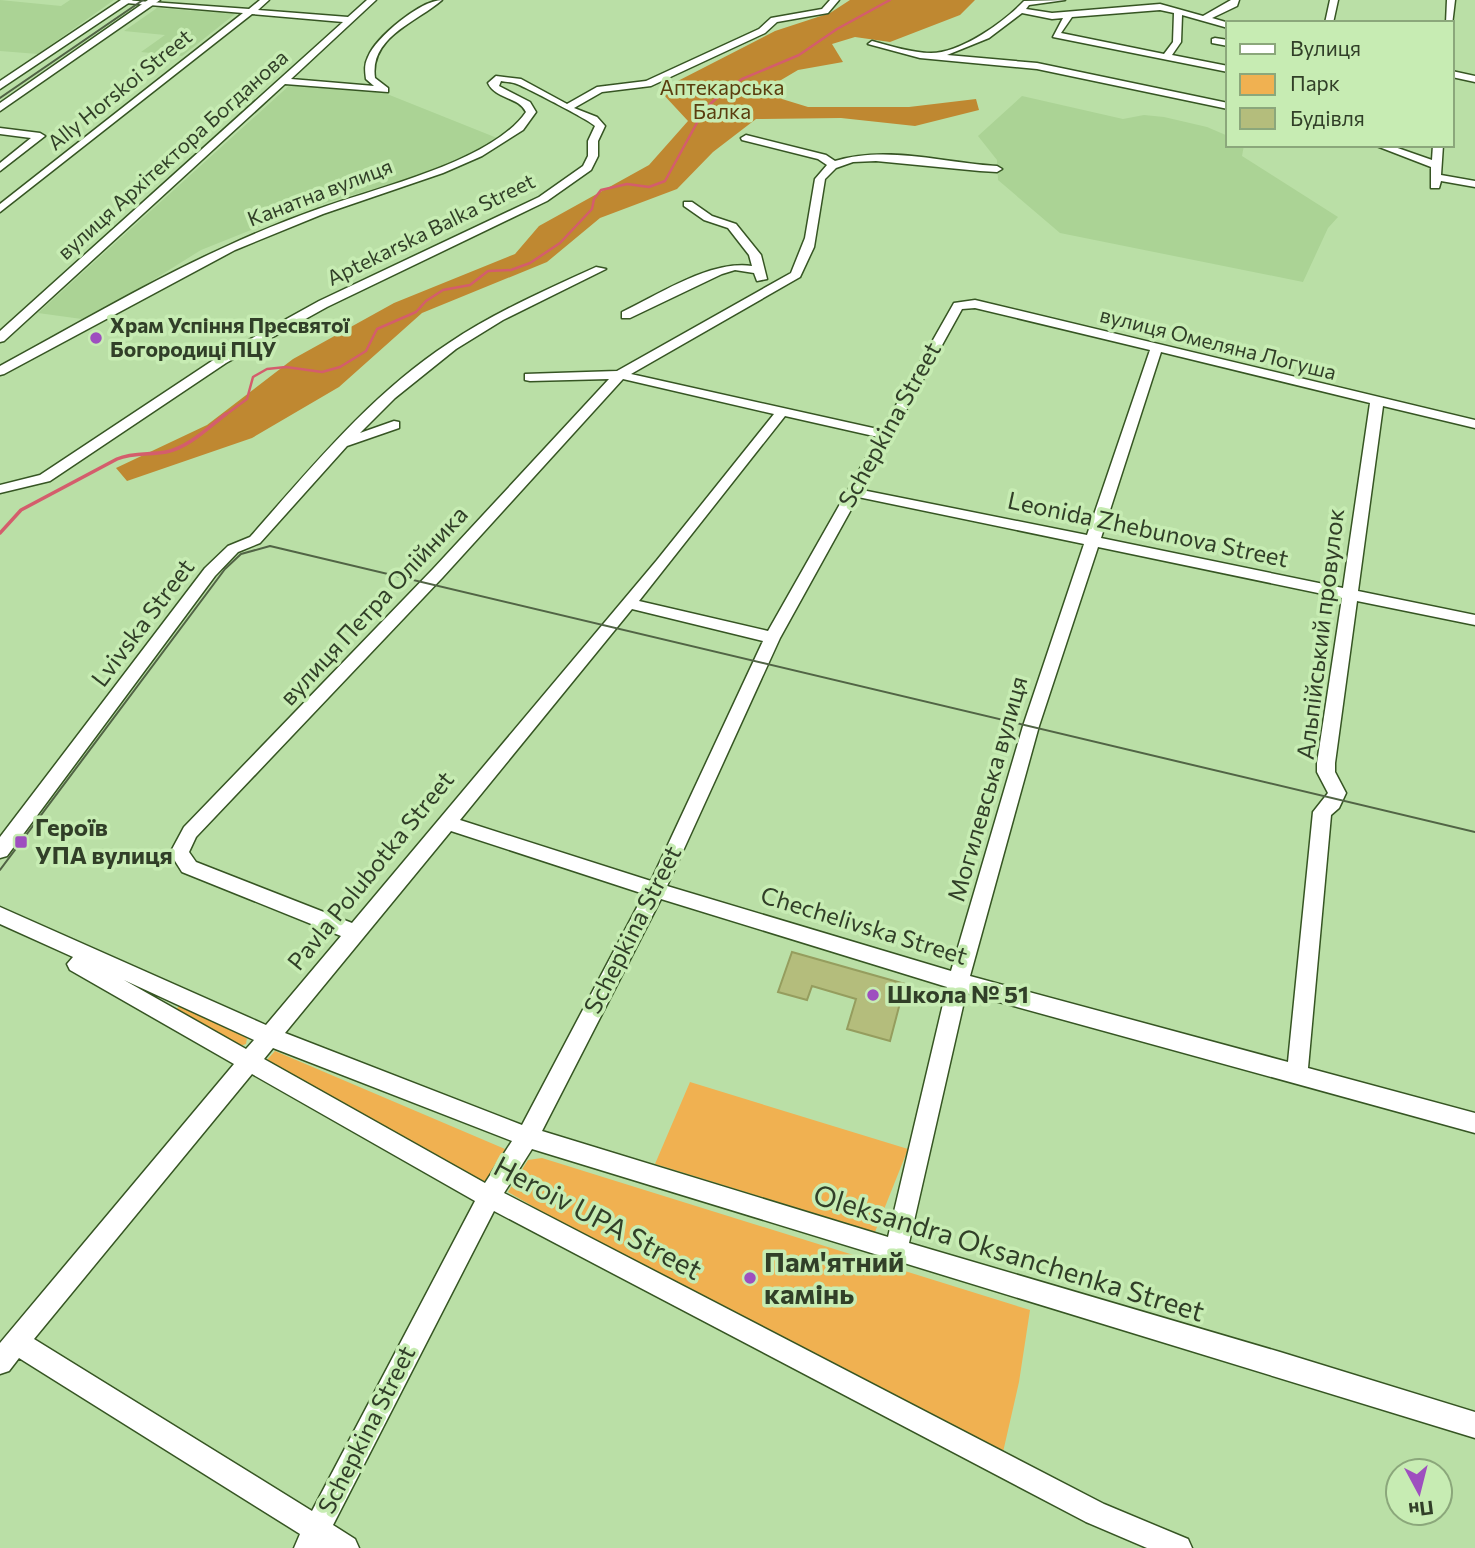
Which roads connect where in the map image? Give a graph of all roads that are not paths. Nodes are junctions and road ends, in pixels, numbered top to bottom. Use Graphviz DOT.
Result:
graph roads {
  1 [pos="265,0"];
  2 [pos="372,0"];
  3 [pos="438,0"];
  4 [pos="835,0"];
  5 [pos="1061,0"];
  6 [pos="1335,0"];
  7 [pos="1451,0"];
  8 [pos="127,1"];
  9 [pos="153,2"];
  10 [pos="1234,2"];
  11 [pos="1025,5"];
  12 [pos="1178,10"];
  13 [pos="250,12"];
  14 [pos="1070,14"];
  15 [pos="1205,18"];
  16 [pos="350,20"];
  17 [pos="1330,21"];
  18 [pos="1450,21"];
  19 [pos="1226,24"];
  20 [pos="1215,41"];
  21 [pos="1226,43"];
  22 [pos="872,44"];
  23 [pos="934,56"];
  24 [pos="1167,56"];
  25 [pos="1226,69"];
  26 [pos="1454,75"];
  27 [pos="1475,79"];
  28 [pos="284,81"];
  29 [pos="0,86"];
  30 [pos="1226,106"];
  31 [pos="0,108"];
  32 [pos="567,108"];
  33 [pos="0,131"];
  34 [pos="746,138"];
  35 [pos="1385,147"];
  36 [pos="1438,147"];
  37 [pos="832,164"];
  38 [pos="1436,165"];
  39 [pos="0,168"];
  40 [pos="998,169"];
  41 [pos="1475,184"];
  42 [pos="688,204"];
  43 [pos="0,209"];
  44 [pos="600,269"];
  45 [pos="757,270"];
  46 [pos="770,290"];
  47 [pos="954,310"];
  48 [pos="626,316"];
  49 [pos="0,338"];
  50 [pos="1156,349"];
  51 [pos="0,371"];
  52 [pos="620,375"];
  53 [pos="530,377"];
  54 [pos="1377,402"];
  55 [pos="782,412"];
  56 [pos="1475,424"];
  57 [pos="394,425"];
  58 [pos="885,435"];
  59 [pos="344,443"];
  60 [pos="0,489"];
  61 [pos="853,492"];
  62 [pos="1091,542"];
  63 [pos="1349,594"];
  64 [pos="627,603"];
  65 [pos="1475,620"];
  66 [pos="772,638"];
  67 [pos="444,822"];
  68 [pos="0,850"];
  69 [pos="656,890"];
  70 [pos="0,915"];
  71 [pos="0,923"];
  72 [pos="355,932"];
  73 [pos="958,982"];
  74 [pos="270,1037"];
  75 [pos="248,1063"];
  76 [pos="1297,1073"];
  77 [pos="1475,1123"];
  78 [pos="527,1137"];
  79 [pos="489,1197"];
  80 [pos="896,1251"];
  81 [pos="16,1342"];
  82 [pos="0,1362"];
  83 [pos="1475,1424"];
  84 [pos="311,1539"];
  85 [pos="346,1548"];
  86 [pos="1178,1548"];
  1 -- 13 [label="street, Ally Horskoi Street"];
  2 -- 16 [label="street, вулиця Архітектора Богданова"];
  3 -- 28 [label="street"];
  4 -- 32 [label="street"];
  5 -- 11 [label="street"];
  6 -- 17 [label="street"];
  7 -- 18 [label="street"];
  8 -- 9 [label="street"];
  8 -- 29 [label="main road"];
  9 -- 13 [label="street"];
  9 -- 31 [label="main road"];
  10 -- 15 [label="street"];
  11 -- 14 [label="street"];
  11 -- 23 [label="street"];
  12 -- 14 [label="street"];
  12 -- 15 [label="street"];
  12 -- 24 [label="street"];
  13 -- 16 [label="street"];
  13 -- 43 [label="street, Ally Horskoi Street"];
  14 -- 24 [label="street"];
  15 -- 19 [label="street"];
  16 -- 28 [label="street, вулиця Архітектора Богданова"];
  20 -- 21 [label="street"];
  22 -- 23 [label="street"];
  23 -- 30 [label="street"];
  24 -- 25 [label="street"];
  26 -- 27 [label="street"];
  28 -- 49 [label="street, вулиця Архітектора Богданова"];
  32 -- 51 [label="street, Канатна вулиця"];
  32 -- 60 [label="street, Aptekarska Balka Street"];
  33 -- 39 [label="street"];
  34 -- 37 [label="street"];
  35 -- 38 [label="street"];
  36 -- 38 [label="street"];
  37 -- 40 [label="street"];
  37 -- 46 [label="street, вулиця Петра Олійника"];
  38 -- 41 [label="street"];
  42 -- 45 [label="street"];
  44 -- 59 [label="street, Lvivska Street"];
  45 -- 46 [label="street"];
  45 -- 48 [label="street"];
  46 -- 52 [label="street, вулиця Петра Олійника"];
  47 -- 50 [label="street, вулиця Омеляна Логуша"];
  47 -- 58 [label="street, Schepkina Street"];
  50 -- 54 [label="street, вулиця Омеляна Логуша"];
  50 -- 62 [label="street, Могилевська вулиця"];
  52 -- 53 [label="street"];
  52 -- 55 [label="street"];
  52 -- 72 [label="street, вулиця Петра Олійника"];
  54 -- 56 [label="street, вулиця Омеляна Логуша"];
  54 -- 63 [label="street, Альпійський провулок"];
  55 -- 58 [label="street"];
  55 -- 64 [label="street, Pavla Polubotka Street"];
  57 -- 59 [label="street, Lvivska Street"];
  58 -- 61 [label="street, Schepkina Street"];
  59 -- 68 [label="street, Lvivska Street"];
  61 -- 62 [label="street, Leonida Zhebunova Street"];
  61 -- 66 [label="street, Schepkina Street"];
  62 -- 63 [label="street, Leonida Zhebunova Street"];
  62 -- 73 [label="street, Могилевська вулиця"];
  63 -- 65 [label="street, Leonida Zhebunova Street"];
  63 -- 76 [label="street, Альпійський провулок"];
  64 -- 66 [label="street"];
  64 -- 67 [label="street, Pavla Polubotka Street"];
  66 -- 69 [label="street, Schepkina Street"];
  67 -- 69 [label="street, Chechelivska Street"];
  67 -- 72 [label="street, Pavla Polubotka Street"];
  69 -- 73 [label="street, Chechelivska Street"];
  69 -- 78 [label="street, Schepkina Street"];
  70 -- 74 [label="street, Heroiv UPA Street"];
  71 -- 75 [label="street, Heroiv UPA Street"];
  72 -- 74 [label="street, Pavla Polubotka Street"];
  73 -- 76 [label="street, Chechelivska Street"];
  73 -- 80 [label="street, Могилевська вулиця"];
  74 -- 75 [label="street, Pavla Polubotka Street"];
  74 -- 78 [label="street, Heroiv UPA Street"];
  75 -- 79 [label="street, Heroiv UPA Street"];
  75 -- 81 [label="street, Pavla Polubotka Street"];
  76 -- 77 [label="street, Chechelivska Street"];
  78 -- 79 [label="street, Schepkina Street"];
  78 -- 80 [label="street, Oleksandra Oksanchenka Street"];
  79 -- 84 [label="street, Schepkina Street"];
  79 -- 86 [label="street, Heroiv UPA Street"];
  80 -- 83 [label="street, Oleksandra Oksanchenka Street"];
  81 -- 82 [label="street, Pavla Polubotka Street"];
  81 -- 84 [label="street"];
  84 -- 85 [label="street"];
}
